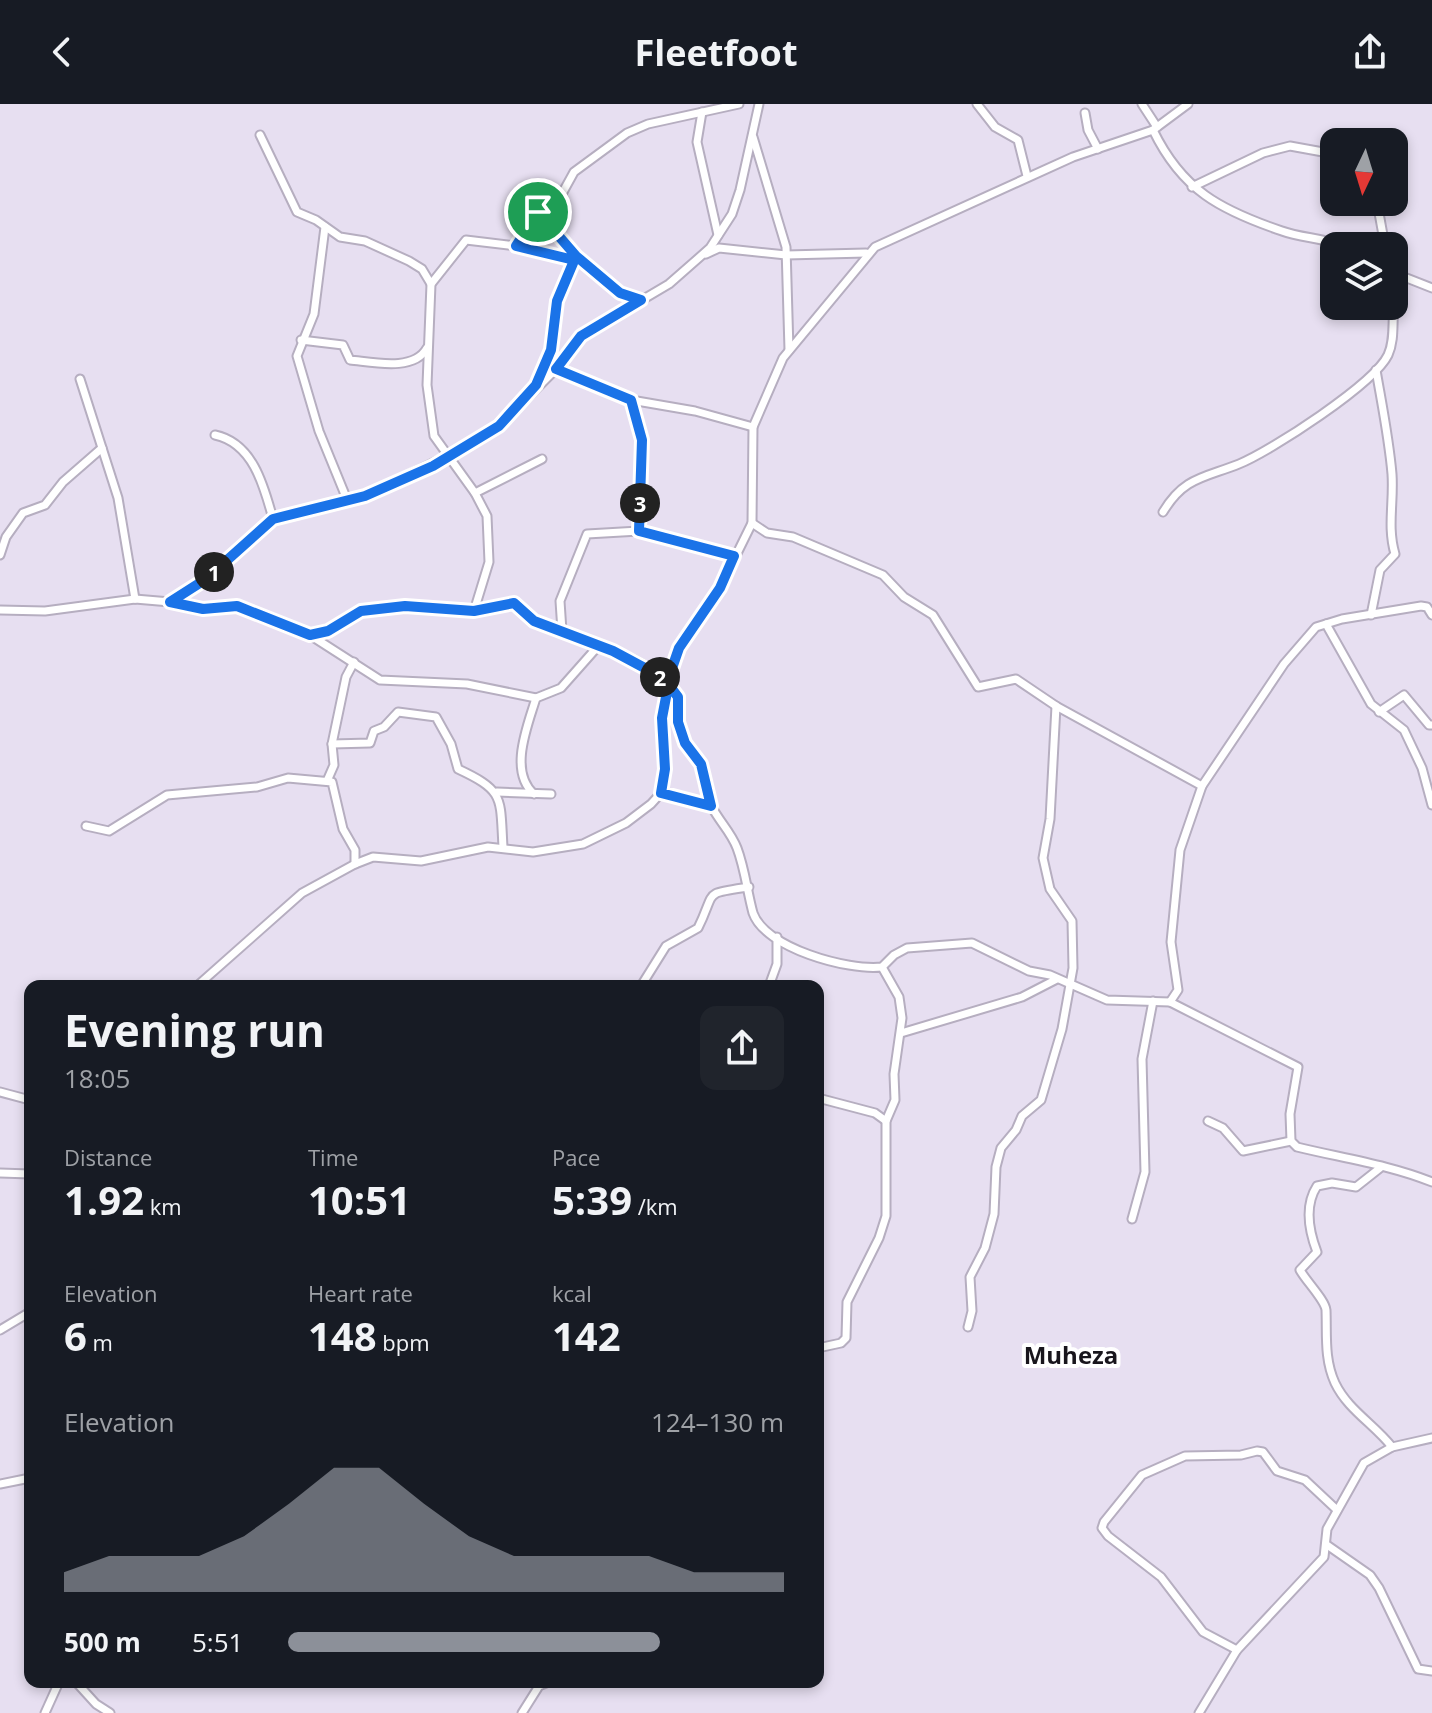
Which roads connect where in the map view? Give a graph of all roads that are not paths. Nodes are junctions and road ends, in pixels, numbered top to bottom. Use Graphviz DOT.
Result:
graph roads {
  1 [pos="739,104"];
  2 [pos="759,104"];
  3 [pos="977,104"];
  4 [pos="1142,104"];
  5 [pos="1188,104"];
  6 [pos="702,112"];
  7 [pos="1085,113"];
  8 [pos="1155,128"];
  9 [pos="751,133"];
  10 [pos="260,135"];
  11 [pos="1098,149"];
  12 [pos="1320,151"];
  13 [pos="1027,176"];
  14 [pos="1192,187"];
  15 [pos="538,212"];
  16 [pos="325,227"];
  17 [pos="718,236"];
  18 [pos="1320,240"];
  19 [pos="516,246"];
  20 [pos="730,248"];
  21 [pos="866,253"];
  22 [pos="702,255"];
  23 [pos="786,255"];
  24 [pos="575,258"];
  25 [pos="1408,279"];
  26 [pos="431,284"];
  27 [pos="1432,288"];
  28 [pos="641,300"];
  29 [pos="1393,320"];
  30 [pos="301,340"];
  31 [pos="428,347"];
  32 [pos="789,350"];
  33 [pos="556,369"];
  34 [pos="1376,370"];
  35 [pos="80,379"];
  36 [pos="536,385"];
  37 [pos="631,400"];
  38 [pos="753,427"];
  39 [pos="215,435"];
  40 [pos="102,448"];
  41 [pos="448,457"];
  42 [pos="542,459"];
  43 [pos="475,493"];
  44 [pos="348,502"];
  45 [pos="1163,512"];
  46 [pos="273,519"];
  47 [pos="752,523"];
  48 [pos="639,531"];
  49 [pos="0,555"];
  50 [pos="734,556"];
  51 [pos="135,599"];
  52 [pos="170,602"];
  53 [pos="0,610"];
  54 [pos="474,611"];
  55 [pos="1371,615"];
  56 [pos="1432,615"];
  57 [pos="1326,624"];
  58 [pos="328,631"];
  59 [pos="562,631"];
  60 [pos="310,635"];
  61 [pos="323,642"];
  62 [pos="600,644"];
  63 [pos="354,662"];
  64 [pos="669,685"];
  65 [pos="536,698"];
  66 [pos="1056,706"];
  67 [pos="1379,712"];
  68 [pos="1432,725"];
  69 [pos="332,744"];
  70 [pos="327,781"];
  71 [pos="1202,786"];
  72 [pos="497,792"];
  73 [pos="661,793"];
  74 [pos="534,794"];
  75 [pos="551,794"];
  76 [pos="1432,805"];
  77 [pos="711,806"];
  78 [pos="86,826"];
  79 [pos="503,847"];
  80 [pos="355,864"];
  81 [pos="749,887"];
  82 [pos="777,937"];
  83 [pos="882,967"];
  84 [pos="1057,979"];
  85 [pos="204,980"];
  86 [pos="645,980"];
  87 [pos="771,980"];
  88 [pos="1069,984"];
  89 [pos="1153,1001"];
  90 [pos="1170,1002"];
  91 [pos="901,1033"];
  92 [pos="0,1092"];
  93 [pos="24,1098"];
  94 [pos="824,1100"];
  95 [pos="886,1121"];
  96 [pos="1208,1121"];
  97 [pos="1291,1141"];
  98 [pos="1380,1168"];
  99 [pos="0,1173"];
  100 [pos="24,1174"];
  101 [pos="1432,1182"];
  102 [pos="1132,1219"];
  103 [pos="24,1316"];
  104 [pos="968,1327"];
  105 [pos="0,1330"];
  106 [pos="824,1347"];
  107 [pos="1432,1438"];
  108 [pos="1392,1447"];
  109 [pos="24,1479"];
  110 [pos="0,1484"];
  111 [pos="1337,1510"];
  112 [pos="1327,1545"];
  113 [pos="1237,1650"];
  114 [pos="1432,1671"];
  115 [pos="56,1688"];
  116 [pos="82,1688"];
  117 [pos="538,1688"];
  118 [pos="45,1713"];
  119 [pos="108,1713"];
  120 [pos="522,1713"];
  121 [pos="1199,1713"];
  1 -- 6 [label="street"];
  2 -- 9 [label="street"];
  3 -- 13 [label="street"];
  4 -- 8 [label="street"];
  5 -- 8 [label="street"];
  6 -- 15 [label="street"];
  6 -- 17 [label="street"];
  7 -- 11 [label="street"];
  8 -- 11 [label="street"];
  8 -- 14 [label="street"];
  9 -- 17 [label="street"];
  9 -- 23 [label="street"];
  10 -- 16 [label="street"];
  11 -- 13 [label="street"];
  12 -- 14 [label="street"];
  13 -- 21 [label="street"];
  14 -- 18 [label="street"];
  15 -- 19 [label="street"];
  15 -- 24 [label="street"];
  16 -- 26 [label="street"];
  16 -- 30 [label="street"];
  17 -- 20 [label="street"];
  17 -- 22 [label="street"];
  19 -- 24 [label="street"];
  19 -- 26 [label="street"];
  20 -- 22 [label="street"];
  20 -- 23 [label="street"];
  21 -- 23 [label="street"];
  21 -- 32 [label="street"];
  22 -- 28 [label="street"];
  23 -- 32 [label="street"];
  24 -- 28 [label="street"];
  24 -- 36 [label="street"];
  25 -- 27 [label="street"];
  26 -- 31 [label="street"];
  28 -- 33 [label="street"];
  29 -- 34 [label="street"];
  30 -- 31 [label="street"];
  30 -- 44 [label="street"];
  31 -- 41 [label="street"];
  32 -- 38 [label="street"];
  33 -- 36 [label="street"];
  33 -- 37 [label="street"];
  34 -- 45 [label="street"];
  34 -- 55 [label="street"];
  35 -- 40 [label="street"];
  36 -- 41 [label="street"];
  37 -- 38 [label="street"];
  37 -- 48 [label="street"];
  38 -- 47 [label="street"];
  39 -- 46 [label="street"];
  40 -- 49 [label="street"];
  40 -- 51 [label="street"];
  41 -- 43 [label="street"];
  41 -- 44 [label="street"];
  42 -- 43 [label="street"];
  43 -- 54 [label="street"];
  44 -- 46 [label="street"];
  46 -- 52 [label="street"];
  47 -- 50 [label="street"];
  47 -- 66 [label="street"];
  48 -- 50 [label="street"];
  48 -- 59 [label="street"];
  50 -- 64 [label="street"];
  51 -- 52 [label="street"];
  51 -- 53 [label="street"];
  52 -- 60 [label="street"];
  54 -- 58 [label="street"];
  54 -- 59 [label="street"];
  55 -- 56 [label="street"];
  55 -- 57 [label="street"];
  57 -- 67 [label="street"];
  57 -- 71 [label="street"];
  58 -- 60 [label="street"];
  58 -- 61 [label="street"];
  59 -- 62 [label="street"];
  60 -- 61 [label="street"];
  61 -- 63 [label="street"];
  62 -- 64 [label="street"];
  62 -- 65 [label="street"];
  63 -- 65 [label="street"];
  63 -- 69 [label="street"];
  64 -- 73 [label="street"];
  64 -- 77 [label="street"];
  65 -- 74 [label="street"];
  66 -- 71 [label="street"];
  66 -- 88 [label="street"];
  67 -- 68 [label="street"];
  67 -- 76 [label="street"];
  69 -- 70 [label="street"];
  69 -- 72 [label="street"];
  70 -- 78 [label="street"];
  70 -- 80 [label="street"];
  71 -- 90 [label="street"];
  72 -- 74 [label="street"];
  72 -- 79 [label="street"];
  73 -- 77 [label="street"];
  73 -- 79 [label="street"];
  74 -- 75 [label="street"];
  77 -- 81 [label="street"];
  79 -- 80 [label="street"];
  80 -- 85 [label="street"];
  81 -- 82 [label="street"];
  81 -- 86 [label="street"];
  82 -- 83 [label="street"];
  82 -- 87 [label="street"];
  83 -- 84 [label="street"];
  83 -- 91 [label="street"];
  84 -- 88 [label="street"];
  84 -- 91 [label="street"];
  88 -- 89 [label="street"];
  88 -- 104 [label="street"];
  89 -- 90 [label="street"];
  89 -- 102 [label="street"];
  90 -- 97 [label="street"];
  91 -- 95 [label="street"];
  92 -- 93 [label="street"];
  94 -- 95 [label="street"];
  95 -- 106 [label="street"];
  96 -- 97 [label="street"];
  97 -- 98 [label="street"];
  98 -- 101 [label="street"];
  98 -- 108 [label="street"];
  99 -- 100 [label="street"];
  103 -- 105 [label="street"];
  107 -- 108 [label="street"];
  108 -- 111 [label="street"];
  109 -- 110 [label="street"];
  111 -- 112 [label="street"];
  111 -- 113 [label="street"];
  112 -- 113 [label="street"];
  112 -- 114 [label="street"];
  113 -- 121 [label="street"];
  115 -- 118 [label="street"];
  116 -- 119 [label="street"];
  117 -- 120 [label="street"];
}
